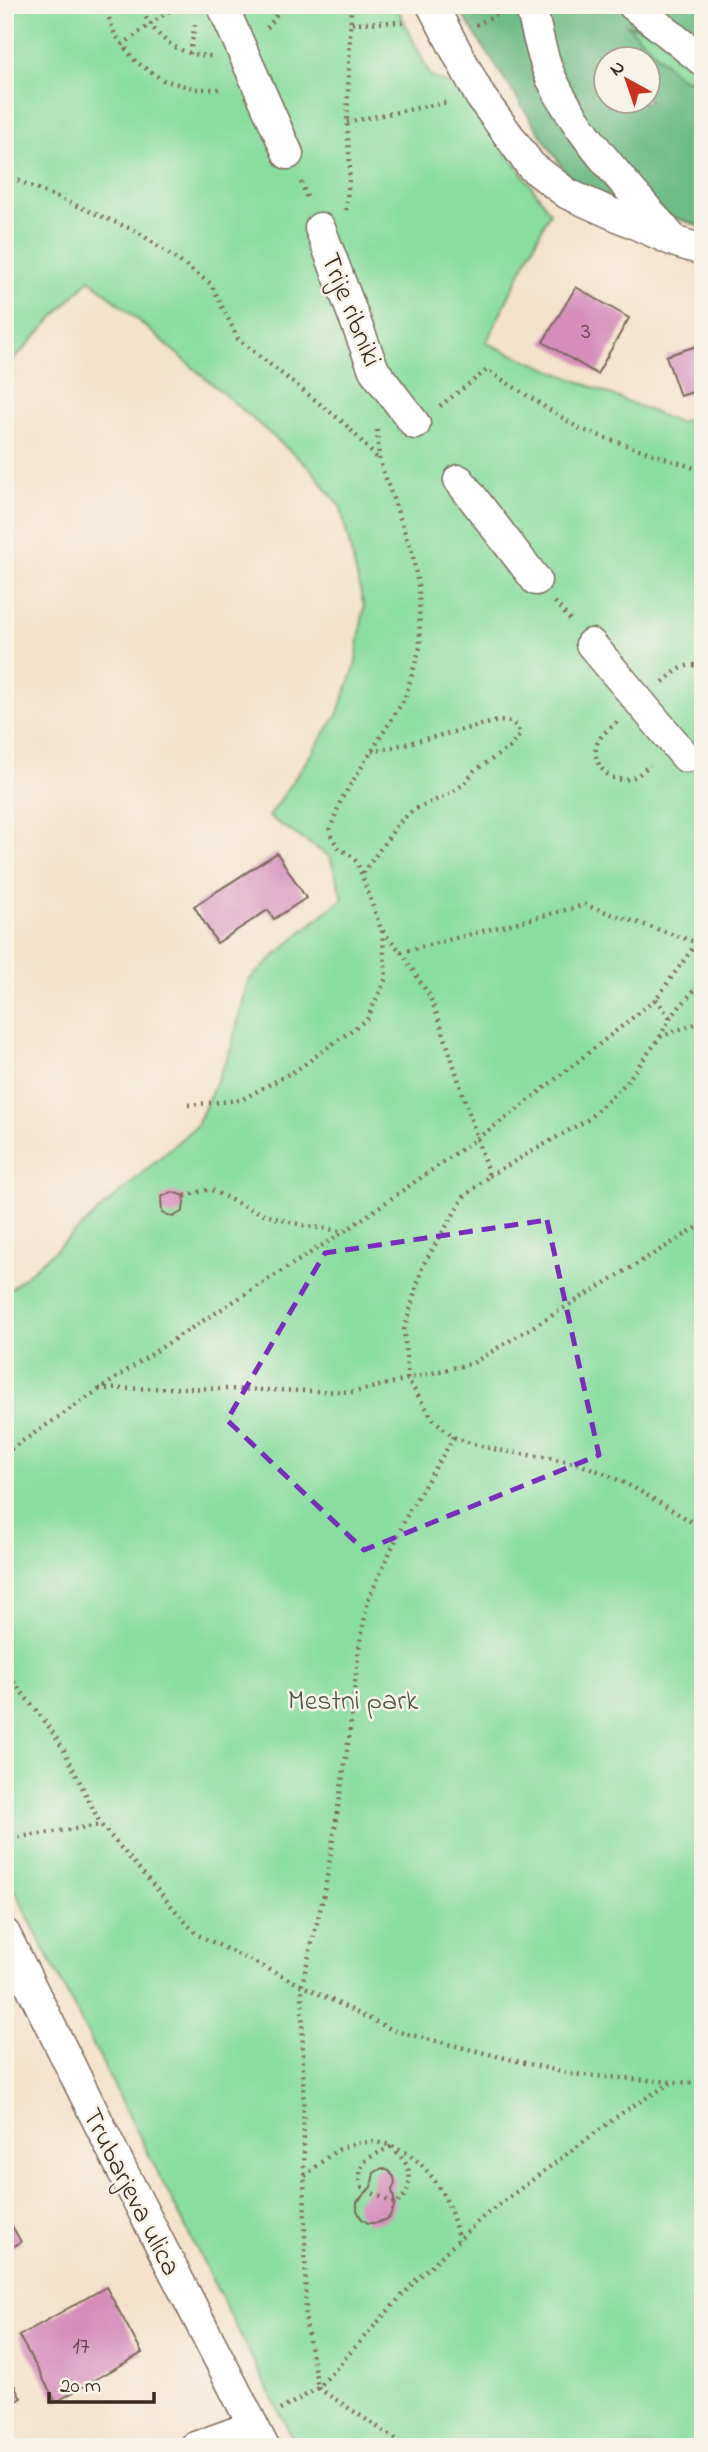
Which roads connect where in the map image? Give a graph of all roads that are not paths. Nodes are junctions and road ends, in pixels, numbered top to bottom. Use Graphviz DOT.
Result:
graph roads {
  1 [pos="633,5"];
  2 [pos="211,6"];
  3 [pos="517,8"];
  4 [pos="440,22"];
  5 [pos="703,61"];
  6 [pos="288,154"];
  7 [pos="320,228"];
  8 [pos="689,246"];
  9 [pos="415,424"];
  10 [pos="459,480"];
  11 [pos="536,580"];
  12 [pos="591,644"];
  13 [pos="686,757"];
  14 [pos="5,1934"];
  15 [pos="259,2436"];
  16 [pos="195,2447"];
  1 -- 5 [label="street"];
  2 -- 6 [label="street"];
  3 -- 8 [label="street"];
  4 -- 8 [label="street"];
  7 -- 9 [label="street, Trije ribniki"];
  10 -- 11 [label="street"];
  12 -- 13 [label="street"];
  14 -- 15 [label="street, Trubarjeva ulica"];
  15 -- 16 [label="street"];
}
